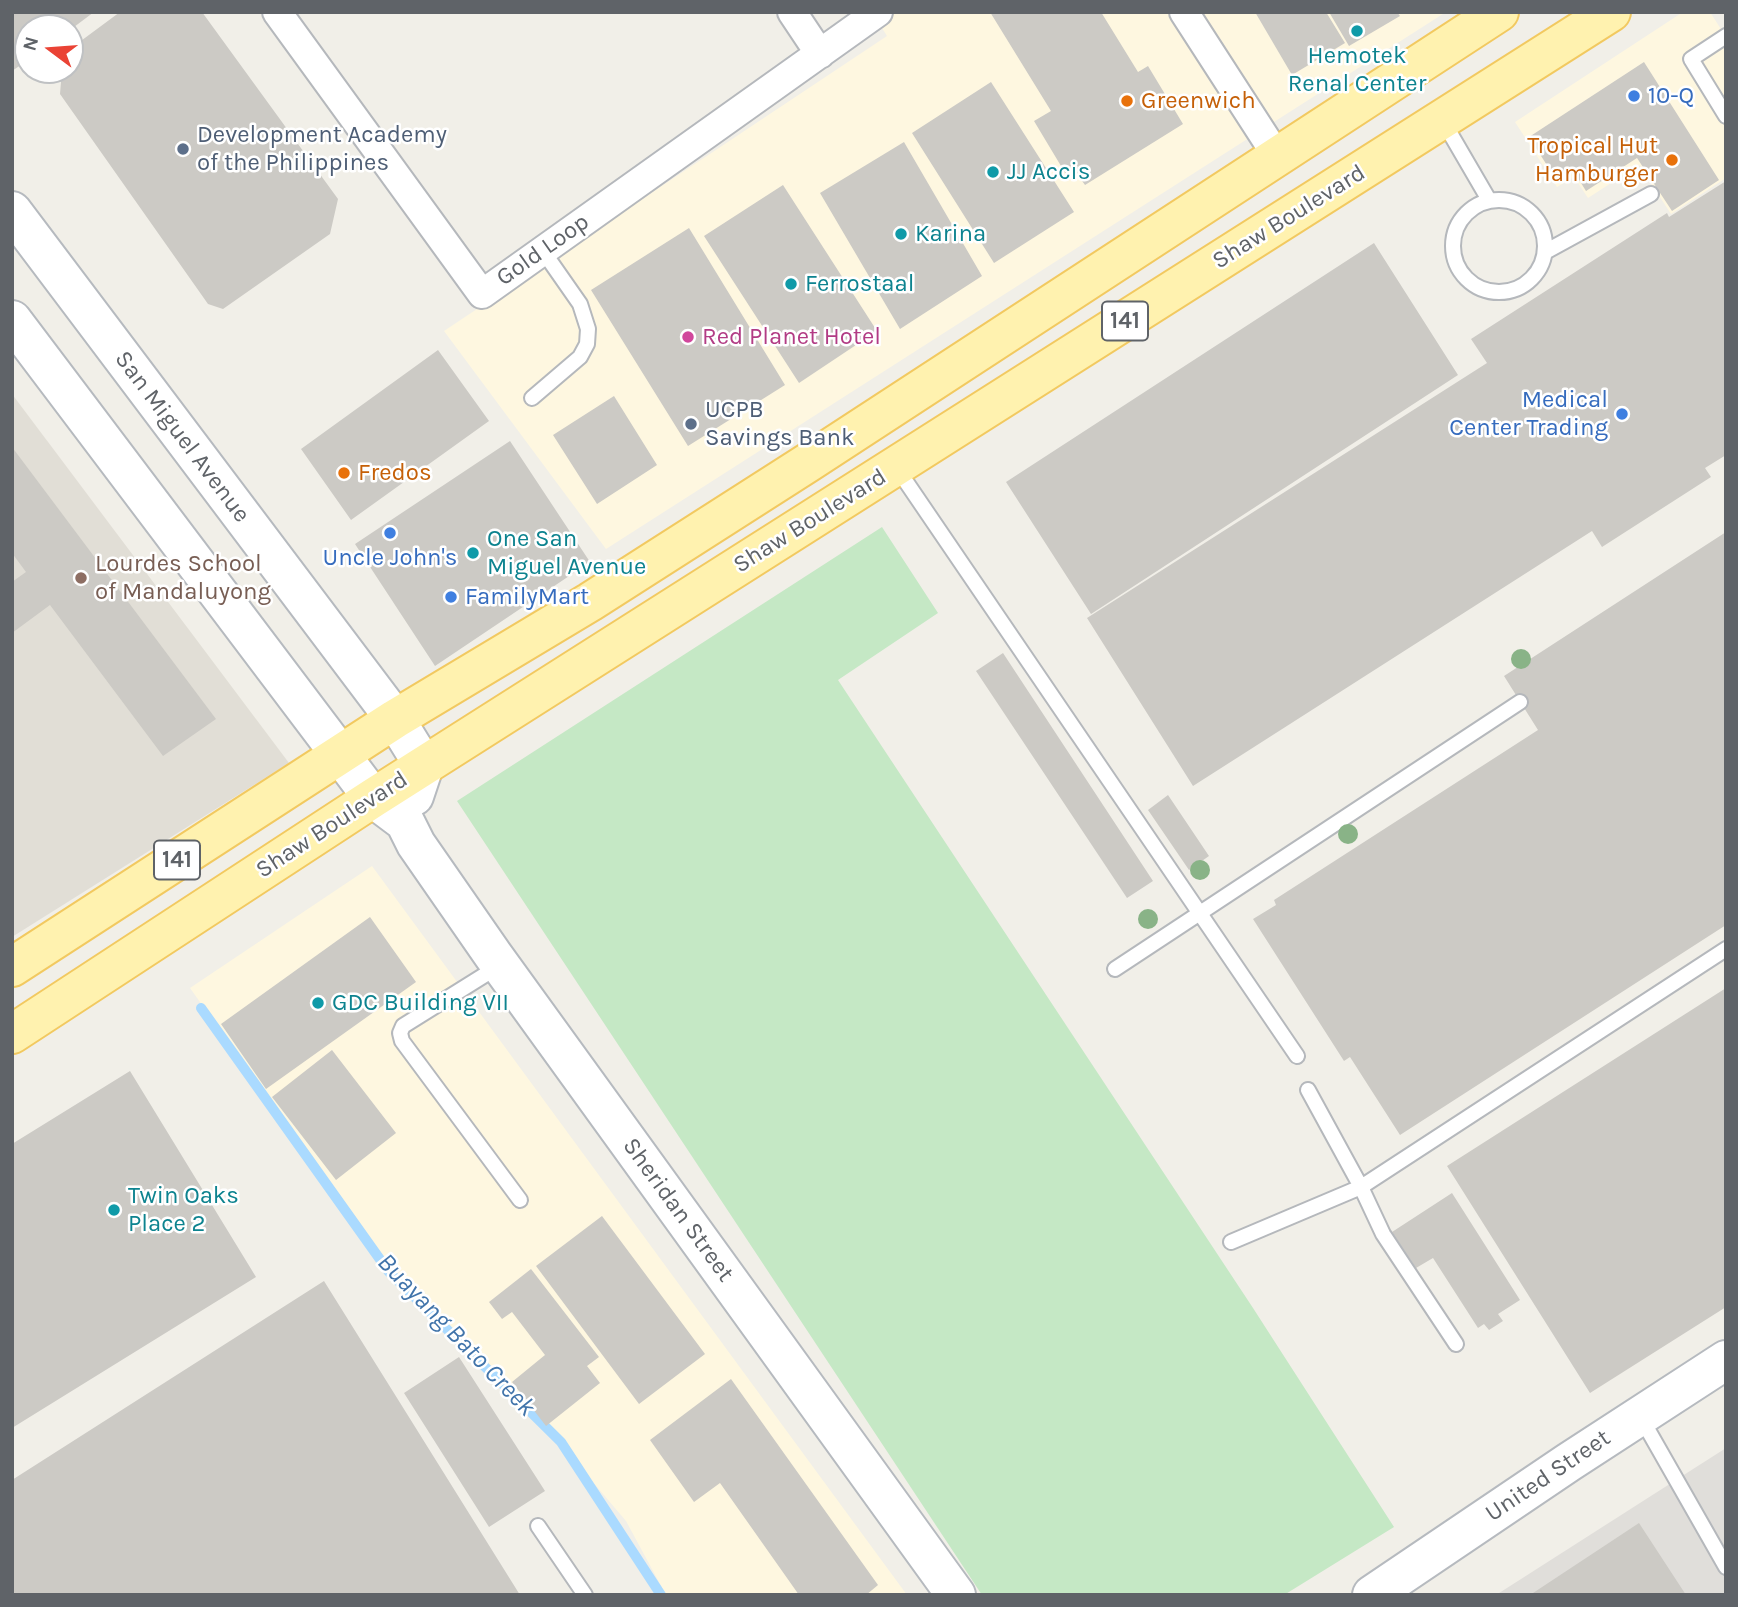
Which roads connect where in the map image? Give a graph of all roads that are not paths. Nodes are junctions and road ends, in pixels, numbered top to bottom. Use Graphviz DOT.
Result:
graph roads {
  1 [pos="277,12"];
  2 [pos="792,12"];
  3 [pos="878,12"];
  4 [pos="1184,12"];
  5 [pos="1499,12"];
  6 [pos="1611,12"];
  7 [pos="1726,36"];
  8 [pos="820,54"];
  9 [pos="1726,116"];
  10 [pos="1443,120"];
  11 [pos="1277,156"];
  12 [pos="1651,194"];
  13 [pos="1489,200"];
  14 [pos="12,211"];
  15 [pos="542,251"];
  16 [pos="1545,253"];
  17 [pos="12,320"];
  18 [pos="531,398"];
  19 [pos="896,466"];
  20 [pos="1520,702"];
  21 [pos="395,719"];
  22 [pos="341,754"];
  23 [pos="424,766"];
  24 [pos="373,798"];
  25 [pos="405,822"];
  26 [pos="1200,914"];
  27 [pos="1726,948"];
  28 [pos="500,965"];
  29 [pos="12,967"];
  30 [pos="1115,969"];
  31 [pos="12,1034"];
  32 [pos="1297,1056"];
  33 [pos="1308,1090"];
  34 [pos="1361,1186"];
  35 [pos="520,1200"];
  36 [pos="1231,1242"];
  37 [pos="1456,1344"];
  38 [pos="1726,1360"];
  39 [pos="1640,1416"];
  40 [pos="538,1526"];
  41 [pos="1726,1567"];
  42 [pos="585,1595"];
  43 [pos="956,1595"];
  44 [pos="1372,1595"];
  1 -- 15 [label="street, Gold Loop"];
  2 -- 8 [label="street"];
  3 -- 8 [label="street, Gold Loop"];
  4 -- 11 [label="street"];
  5 -- 11 [label="main road, Shaw Boulevard / 141"];
  6 -- 10 [label="main road, Shaw Boulevard / 141"];
  7 -- 9 [label="lane"];
  8 -- 15 [label="street, Gold Loop"];
  10 -- 13 [label="lane"];
  10 -- 19 [label="main road, Shaw Boulevard / 141"];
  11 -- 21 [label="main road, Shaw Boulevard / 141"];
  12 -- 16 [label="lane"];
  13 -- 16 [label="lane"];
  13 -- 16 [label="lane"];
  14 -- 21 [label="street, San Miguel Avenue"];
  15 -- 18 [label="lane"];
  17 -- 22 [label="street"];
  19 -- 23 [label="main road, Shaw Boulevard / 141"];
  19 -- 26 [label="lane"];
  20 -- 26 [label="lane"];
  21 -- 22 [label="main road, Shaw Boulevard / 141"];
  21 -- 23 [label="street, San Miguel Avenue"];
  22 -- 24 [label="street"];
  22 -- 29 [label="main road, Shaw Boulevard / 141"];
  23 -- 24 [label="main road, Shaw Boulevard / 141"];
  23 -- 25 [label="street"];
  24 -- 25 [label="street, Sheridan Street"];
  24 -- 31 [label="main road, Shaw Boulevard / 141"];
  25 -- 28 [label="street, Sheridan Street"];
  26 -- 30 [label="lane"];
  26 -- 32 [label="lane"];
  27 -- 34 [label="lane"];
  28 -- 35 [label="lane"];
  28 -- 43 [label="street, Sheridan Street"];
  33 -- 34 [label="lane"];
  34 -- 36 [label="lane"];
  34 -- 37 [label="lane"];
  38 -- 39 [label="street, United Street"];
  39 -- 41 [label="lane"];
  39 -- 44 [label="street, United Street"];
  40 -- 42 [label="lane"];
}
